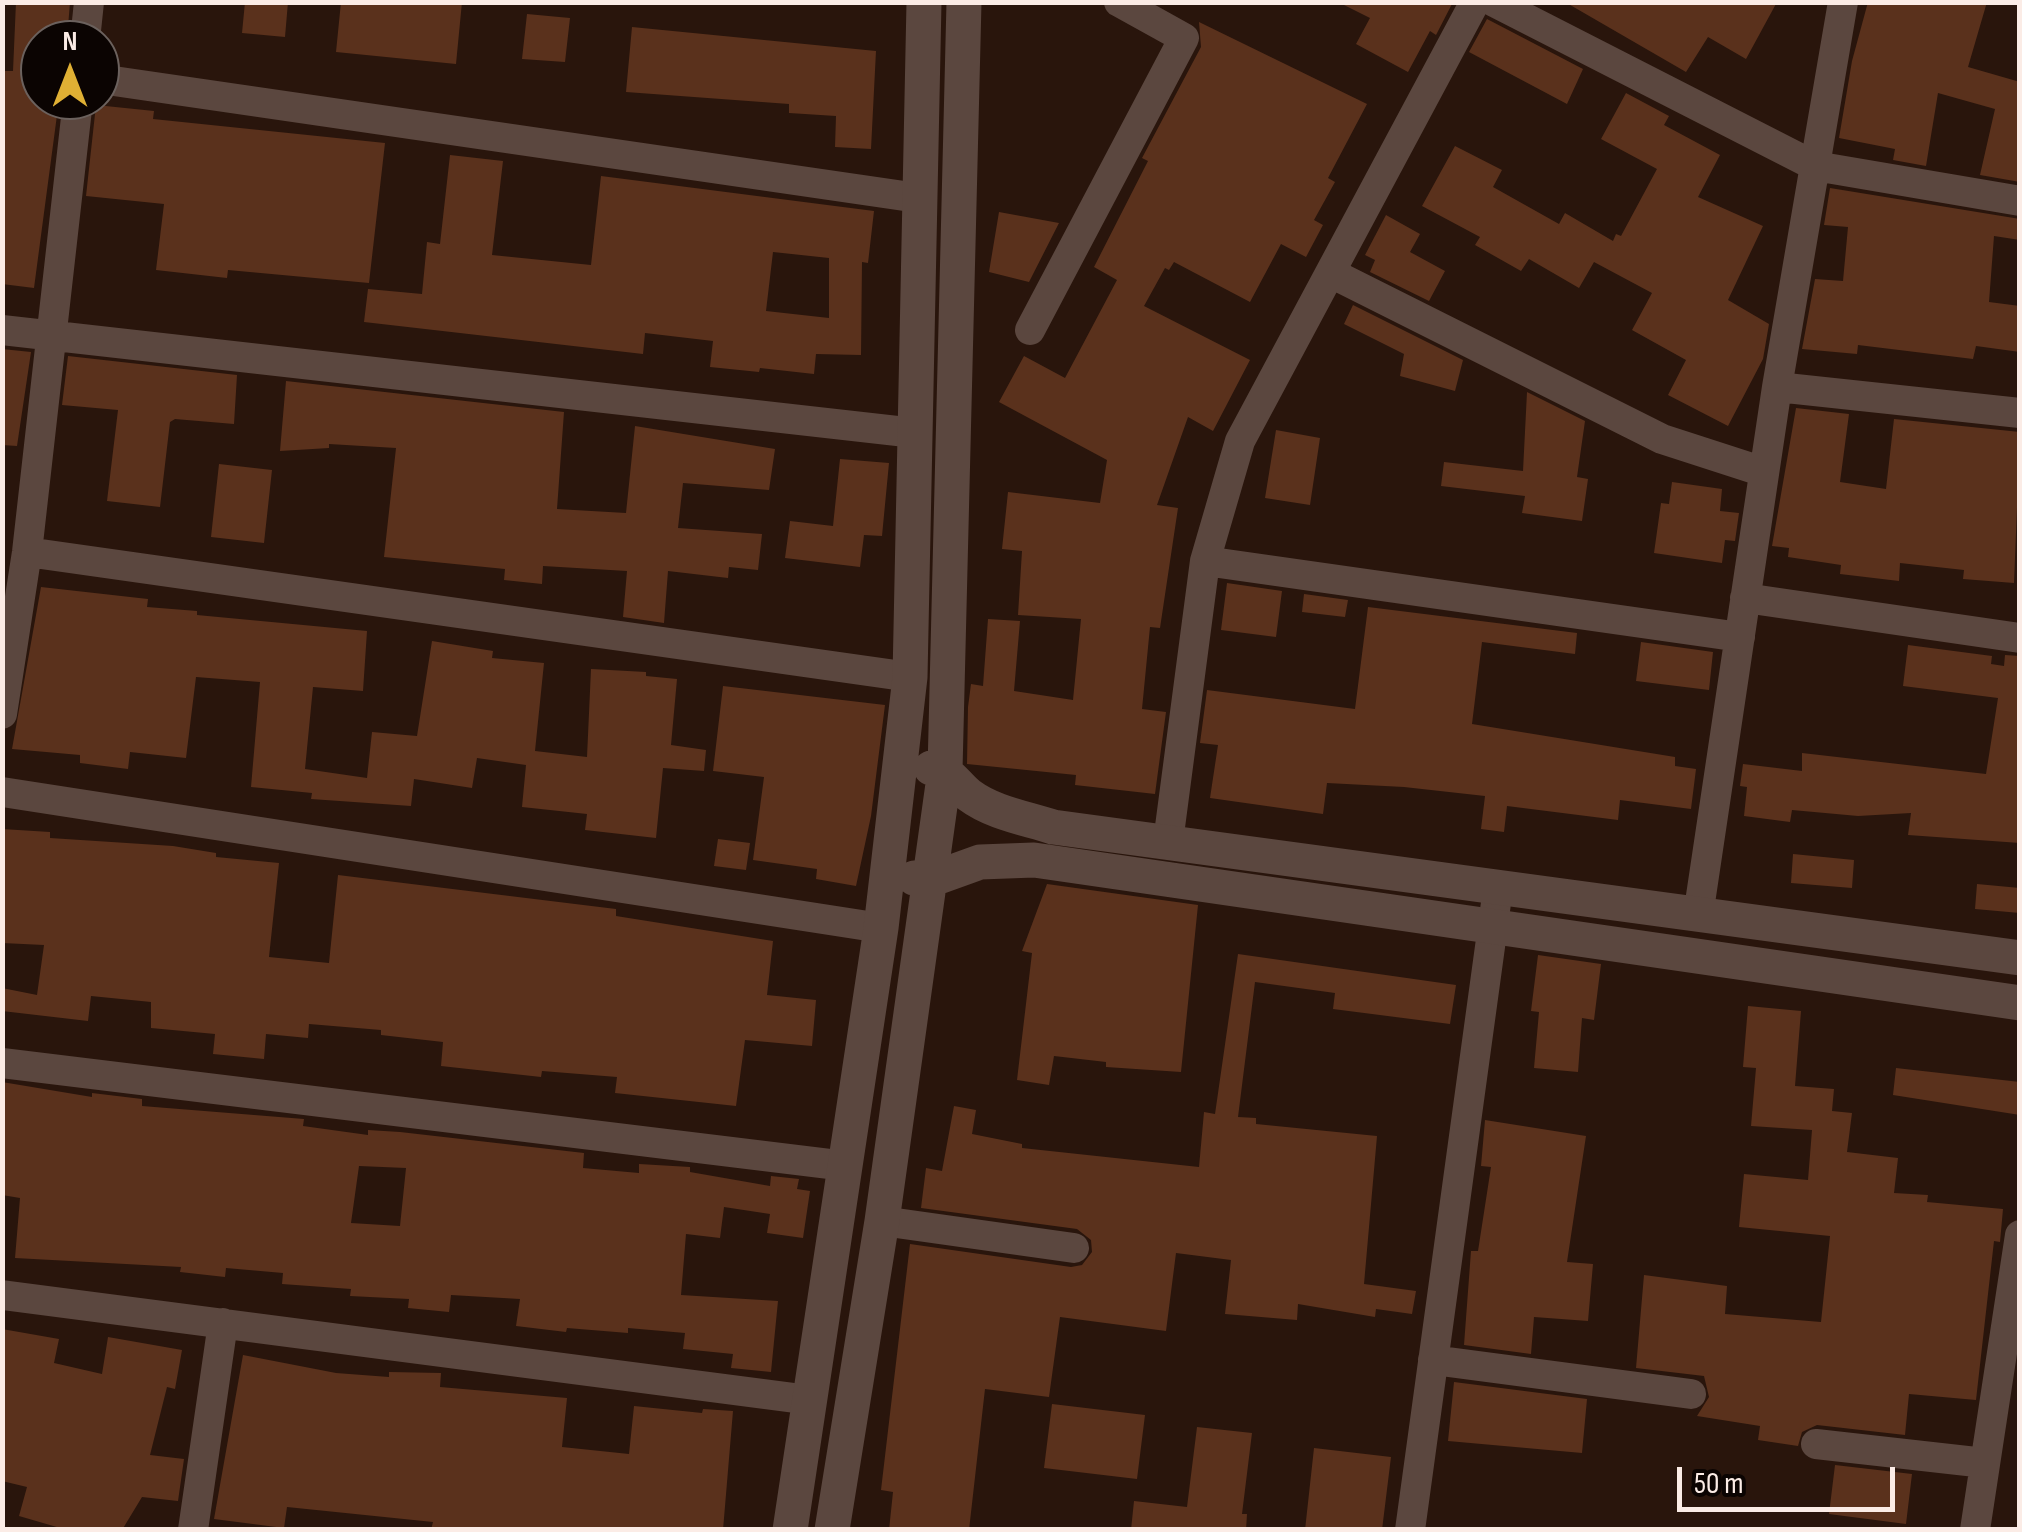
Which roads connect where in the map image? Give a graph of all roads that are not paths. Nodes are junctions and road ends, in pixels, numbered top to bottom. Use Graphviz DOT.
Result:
graph roads {
  1 [pos="924,2"];
  2 [pos="964,2"];
  3 [pos="1119,2"];
  4 [pos="1475,2"];
  5 [pos="1494,2"];
  6 [pos="1844,2"];
  7 [pos="120,82"];
  8 [pos="76,120"];
  9 [pos="1815,166"];
  10 [pos="918,198"];
  11 [pos="2020,202"];
  12 [pos="1330,273"];
  13 [pos="2,330"];
  14 [pos="1030,330"];
  15 [pos="54,335"];
  16 [pos="1776,387"];
  17 [pos="2020,413"];
  18 [pos="915,433"];
  19 [pos="1764,472"];
  20 [pos="27,552"];
  21 [pos="1204,561"];
  22 [pos="1745,598"];
  23 [pos="1740,637"];
  24 [pos="2020,638"];
  25 [pos="910,677"];
  26 [pos="2,714"];
  27 [pos="902,764"];
  28 [pos="945,770"];
  29 [pos="2,792"];
  30 [pos="1168,842"];
  31 [pos="888,875"];
  32 [pos="930,880"];
  33 [pos="1498,890"];
  34 [pos="1698,916"];
  35 [pos="880,928"];
  36 [pos="1492,928"];
  37 [pos="2020,958"];
  38 [pos="2020,1003"];
  39 [pos="2,1063"];
  40 [pos="846,1166"];
  41 [pos="882,1221"];
  42 [pos="2020,1235"];
  43 [pos="1074,1248"];
  44 [pos="2,1294"];
  45 [pos="223,1323"];
  46 [pos="1433,1360"];
  47 [pos="1691,1394"];
  48 [pos="810,1400"];
  49 [pos="1816,1444"];
  50 [pos="1985,1464"];
  51 [pos="193,1530"];
  52 [pos="790,1530"];
  53 [pos="832,1530"];
  54 [pos="1410,1530"];
  55 [pos="1975,1530"];
  1 -- 10 [label="street"];
  2 -- 28 [label="street"];
  3 -- 14 [label="street"];
  4 -- 12 [label="street"];
  5 -- 9 [label="street"];
  6 -- 9 [label="street"];
  7 -- 10 [label="street"];
  8 -- 15 [label="street"];
  9 -- 11 [label="street"];
  9 -- 16 [label="street"];
  10 -- 18 [label="street"];
  12 -- 19 [label="street"];
  12 -- 21 [label="street"];
  13 -- 15 [label="street"];
  15 -- 18 [label="street"];
  15 -- 20 [label="street"];
  16 -- 17 [label="street"];
  16 -- 19 [label="street"];
  18 -- 25 [label="street"];
  19 -- 22 [label="street"];
  20 -- 25 [label="street"];
  20 -- 26 [label="street"];
  21 -- 23 [label="street"];
  21 -- 30 [label="street"];
  22 -- 23 [label="street"];
  22 -- 24 [label="street"];
  23 -- 34 [label="street"];
  25 -- 27 [label="street"];
  27 -- 28 [label="street"];
  27 -- 31 [label="street"];
  28 -- 30 [label="street"];
  28 -- 32 [label="street"];
  29 -- 35 [label="street"];
  30 -- 33 [label="street"];
  31 -- 32 [label="street"];
  31 -- 35 [label="street"];
  32 -- 36 [label="street"];
  32 -- 41 [label="street"];
  33 -- 34 [label="street"];
  33 -- 36 [label="street"];
  34 -- 37 [label="street"];
  35 -- 40 [label="street"];
  36 -- 38 [label="street"];
  36 -- 46 [label="street"];
  39 -- 40 [label="street"];
  40 -- 48 [label="street"];
  41 -- 43 [label="street"];
  41 -- 53 [label="street"];
  42 -- 50 [label="street"];
  44 -- 45 [label="street"];
  45 -- 48 [label="street"];
  45 -- 51 [label="street"];
  46 -- 47 [label="street"];
  46 -- 54 [label="street"];
  48 -- 52 [label="street"];
  49 -- 50 [label="street"];
  50 -- 55 [label="street"];
}
